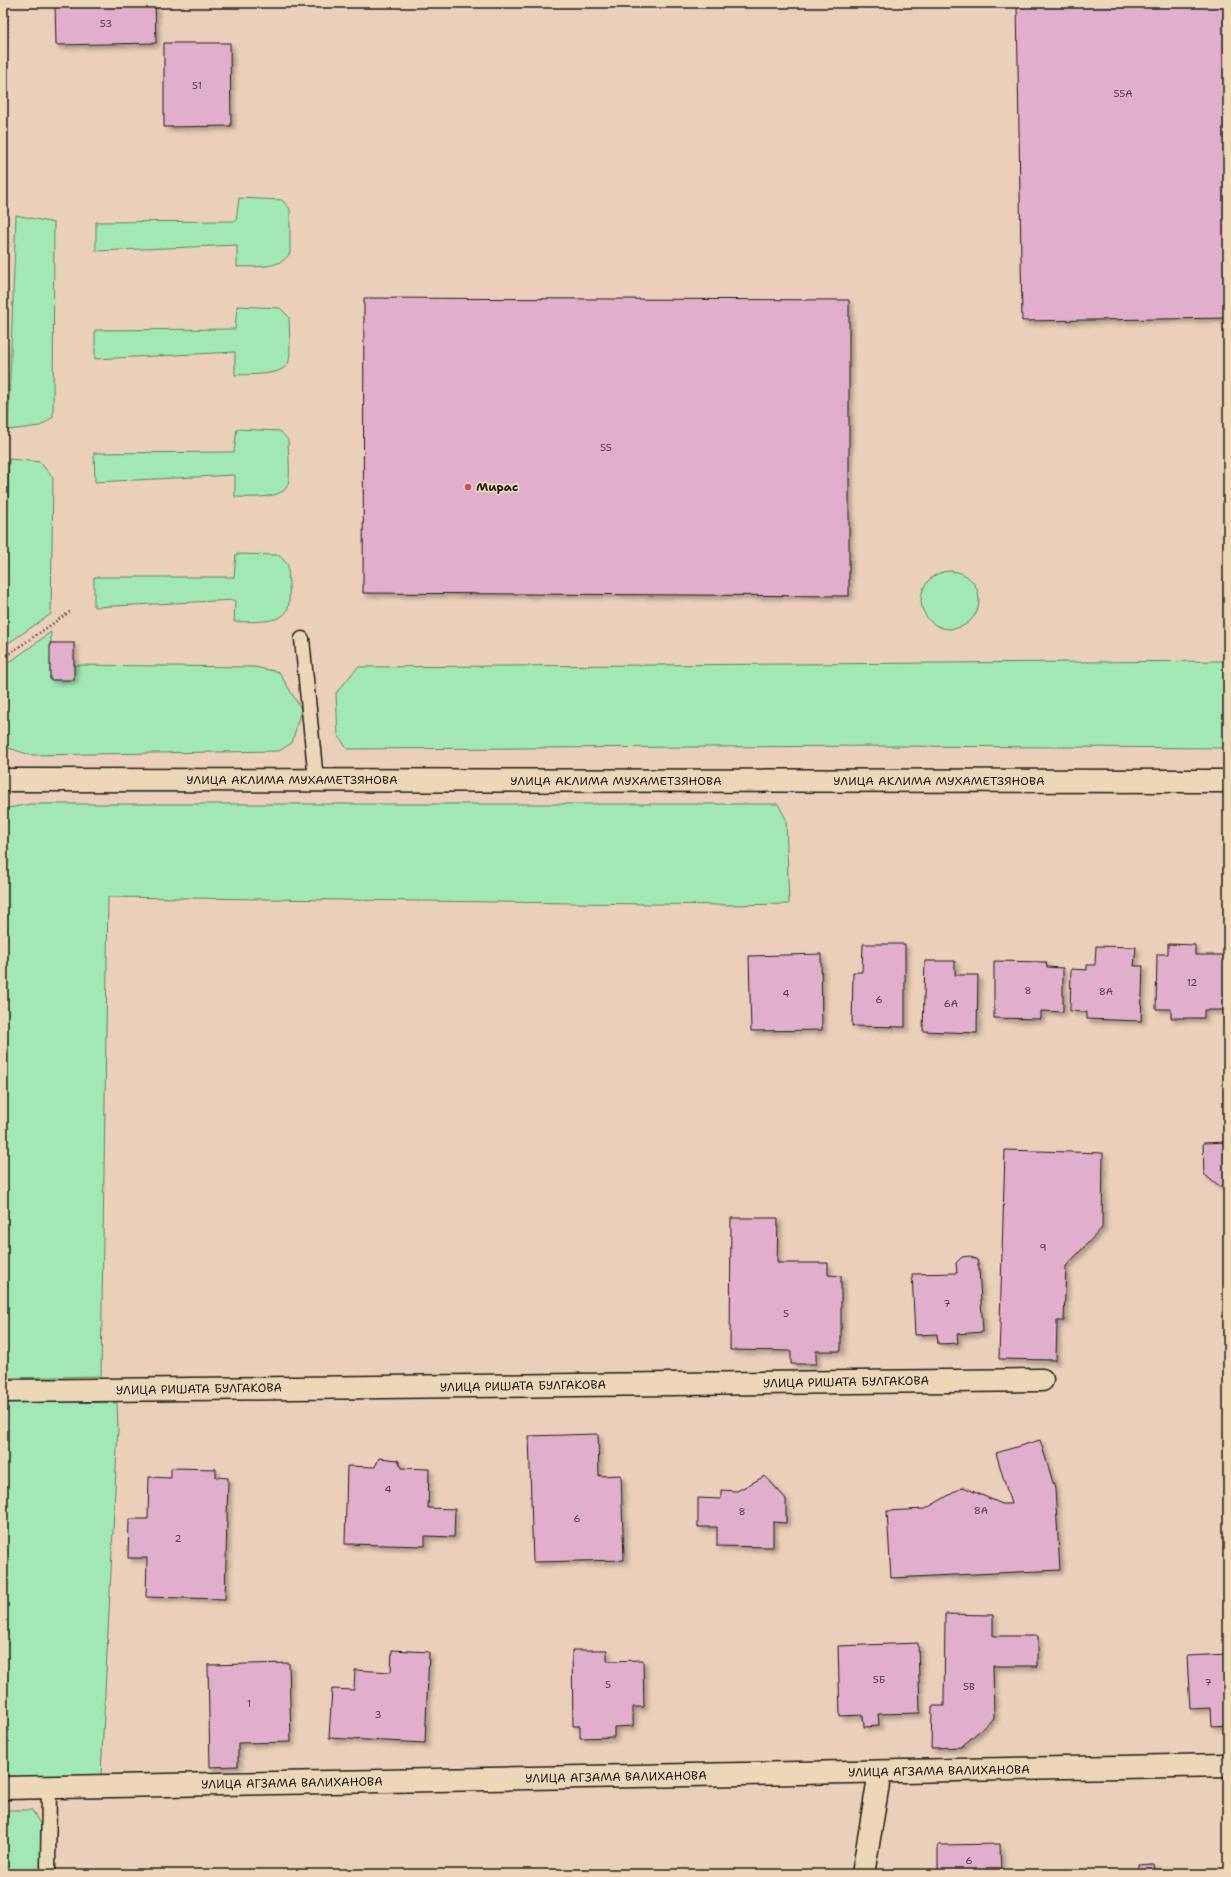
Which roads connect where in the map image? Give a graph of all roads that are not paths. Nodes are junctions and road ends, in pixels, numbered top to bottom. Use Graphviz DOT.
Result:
graph roads {
  1 [pos="302,639"];
  2 [pos="3,780"];
  3 [pos="316,780"];
  4 [pos="1228,781"];
  5 [pos="1042,1380"];
  6 [pos="3,1391"];
  7 [pos="1228,1765"];
  8 [pos="880,1772"];
  9 [pos="49,1787"];
  10 [pos="3,1788"];
  11 [pos="48,1874"];
  12 [pos="863,1874"];
  1 -- 3 [label="lane"];
  2 -- 3 [label="street, УЛИЦА АКЛИМА МУХАМЕТЗЯНОВА"];
  3 -- 4 [label="street, УЛИЦА АКЛИМА МУХАМЕТЗЯНОВА"];
  5 -- 6 [label="street, УЛИЦА РИШАТА БУЛГАКОВА"];
  7 -- 8 [label="street, УЛИЦА АГЗАМА ВАЛИХАНОВА"];
  8 -- 9 [label="street, УЛИЦА АГЗАМА ВАЛИХАНОВА"];
  8 -- 12 [label="street"];
  9 -- 10 [label="street, УЛИЦА АГЗАМА ВАЛИХАНОВА"];
  9 -- 11 [label="lane"];
}
